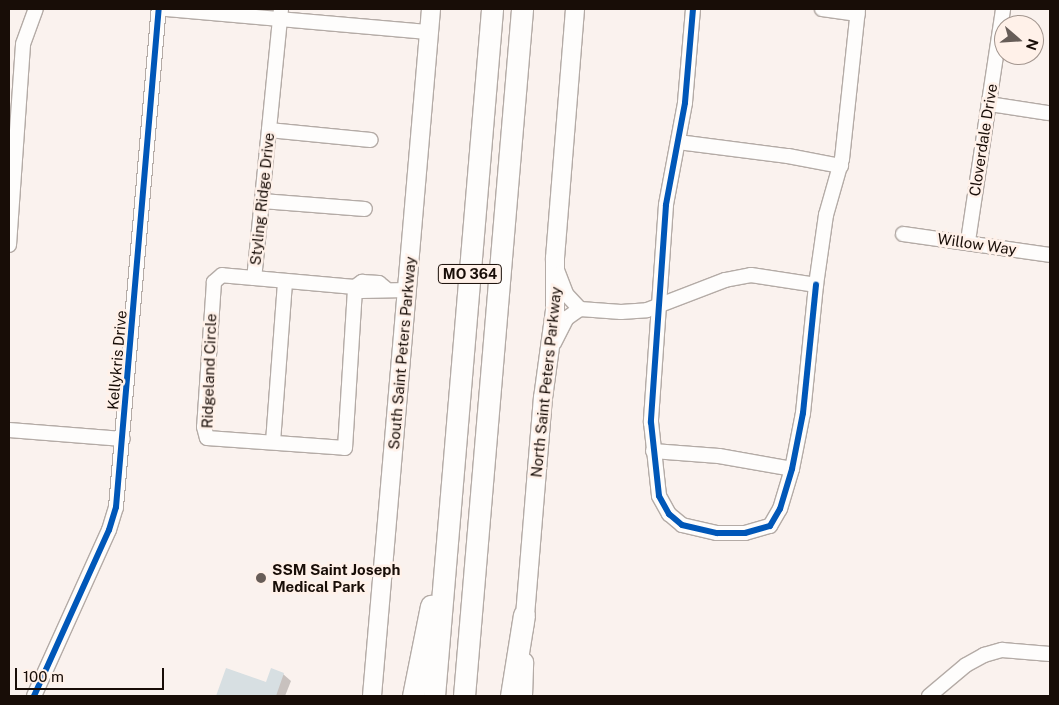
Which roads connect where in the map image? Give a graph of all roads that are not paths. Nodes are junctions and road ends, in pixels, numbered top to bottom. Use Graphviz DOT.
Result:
graph roads {
  1 [pos="36,9"];
  2 [pos="159,9"];
  3 [pos="165,9"];
  4 [pos="431,9"];
  5 [pos="492,9"];
  6 [pos="522,9"];
  7 [pos="575,9"];
  8 [pos="693,9"];
  9 [pos="822,9"];
  10 [pos="1003,9"];
  11 [pos="858,12"];
  12 [pos="288,14"];
  13 [pos="429,32"];
  14 [pos="989,104"];
  15 [pos="1048,112"];
  16 [pos="269,130"];
  17 [pos="371,140"];
  18 [pos="678,142"];
  19 [pos="12,156"];
  20 [pos="841,166"];
  21 [pos="262,201"];
  22 [pos="365,209"];
  23 [pos="903,234"];
  24 [pos="968,241"];
  25 [pos="9,245"];
  26 [pos="1050,256"];
  27 [pos="556,267"];
  28 [pos="254,278"];
  29 [pos="285,282"];
  30 [pos="816,285"];
  31 [pos="355,287"];
  32 [pos="407,290"];
  33 [pos="658,306"];
  34 [pos="580,310"];
  35 [pos="551,351"];
  36 [pos="9,430"];
  37 [pos="123,440"];
  38 [pos="273,442"];
  39 [pos="653,451"];
  40 [pos="792,469"];
  41 [pos="447,538"];
  42 [pos="524,615"];
  43 [pos="1050,654"];
  44 [pos="34,696"];
  45 [pos="372,696"];
  46 [pos="414,696"];
  47 [pos="434,696"];
  48 [pos="464,696"];
  49 [pos="511,696"];
  50 [pos="523,696"];
  51 [pos="929,696"];
  1 -- 19 [label="street"];
  2 -- 37 [label="street, Kellykris Drive"];
  3 -- 12 [label="street"];
  4 -- 13 [label="main road, South Saint Peters Parkway"];
  5 -- 41 [label="highway, MO 364"];
  6 -- 48 [label="highway, MO 364"];
  7 -- 27 [label="main road, North Saint Peters Parkway"];
  8 -- 18 [label="street"];
  9 -- 11 [label="street"];
  10 -- 14 [label="street, Cloverdale Drive"];
  11 -- 20 [label="street"];
  12 -- 13 [label="street"];
  12 -- 16 [label="street, Styling Ridge Drive"];
  13 -- 32 [label="main road, South Saint Peters Parkway"];
  14 -- 15 [label="street"];
  14 -- 24 [label="street, Cloverdale Drive"];
  16 -- 17 [label="street"];
  16 -- 21 [label="street, Styling Ridge Drive"];
  18 -- 20 [label="street"];
  18 -- 33 [label="street"];
  19 -- 25 [label="street"];
  20 -- 30 [label="street"];
  21 -- 22 [label="street"];
  21 -- 28 [label="street, Styling Ridge Drive"];
  23 -- 24 [label="street, Willow Way"];
  24 -- 26 [label="street, Willow Way"];
  27 -- 34 [label="street"];
  27 -- 35 [label="main road, North Saint Peters Parkway"];
  28 -- 29 [label="street, Styling Ridge Drive"];
  28 -- 38 [label="street, Ridgeland Circle"];
  29 -- 31 [label="street, Styling Ridge Drive"];
  29 -- 38 [label="street"];
  30 -- 33 [label="street"];
  30 -- 40 [label="street"];
  31 -- 32 [label="street, Styling Ridge Drive"];
  31 -- 38 [label="street, Ridgeland Circle"];
  32 -- 45 [label="main road, South Saint Peters Parkway"];
  33 -- 34 [label="street"];
  33 -- 39 [label="street"];
  34 -- 35 [label="street"];
  35 -- 42 [label="main road, North Saint Peters Parkway"];
  36 -- 37 [label="street"];
  37 -- 44 [label="street, Kellykris Drive"];
  39 -- 40 [label="street"];
  39 -- 40 [label="street"];
  41 -- 46 [label="highway"];
  41 -- 47 [label="highway, MO 364"];
  42 -- 49 [label="highway"];
  42 -- 50 [label="main road, North Saint Peters Parkway"];
  43 -- 51 [label="street"];
}
